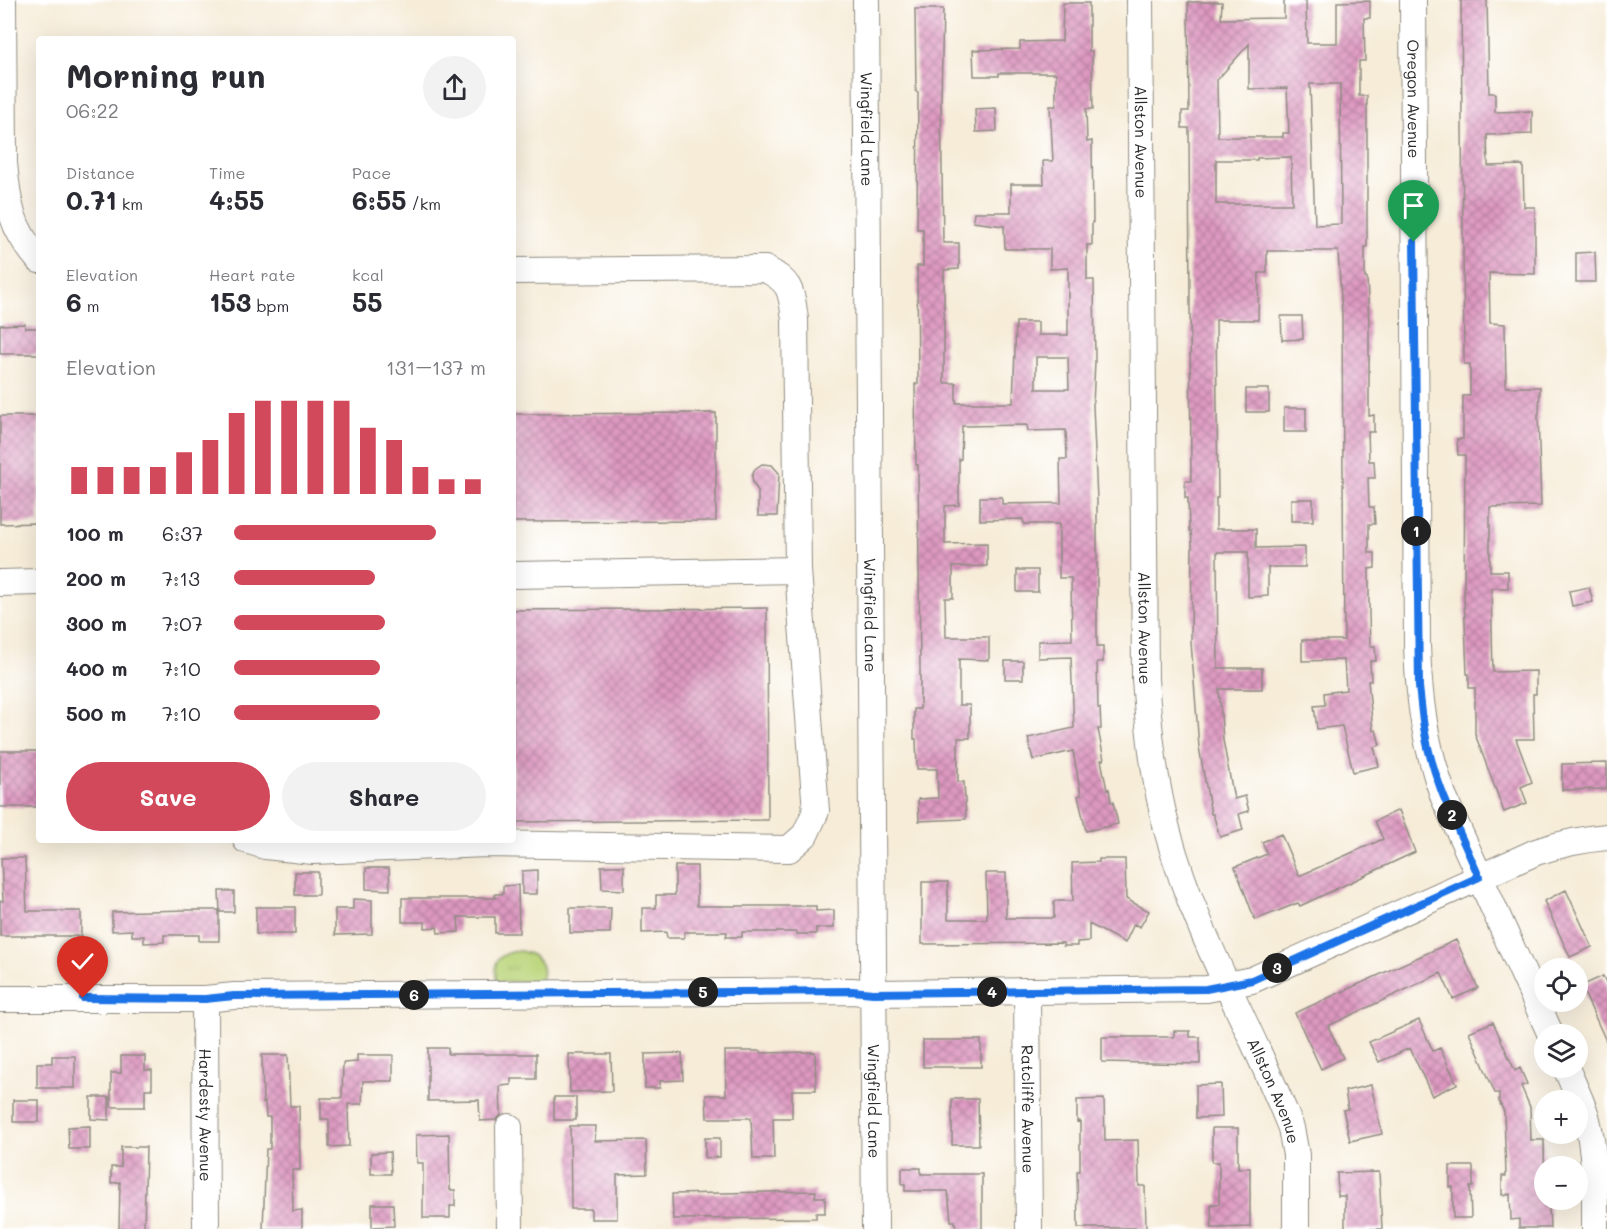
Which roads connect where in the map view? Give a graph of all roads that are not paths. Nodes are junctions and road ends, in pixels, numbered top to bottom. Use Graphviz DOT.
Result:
graph roads {
  1 [pos="3,0"];
  2 [pos="866,0"];
  3 [pos="1140,0"];
  4 [pos="1413,0"];
  5 [pos="36,256"];
  6 [pos="516,271"];
  7 [pos="798,570"];
  8 [pos="516,575"];
  9 [pos="36,582"];
  10 [pos="0,583"];
  11 [pos="1607,837"];
  12 [pos="256,843"];
  13 [pos="1479,877"];
  14 [pos="1228,985"];
  15 [pos="1027,991"];
  16 [pos="873,993"];
  17 [pos="0,999"];
  18 [pos="205,999"];
  19 [pos="1546,1024"];
  20 [pos="1570,1078"];
  21 [pos="509,1127"];
  22 [pos="206,1229"];
  23 [pos="510,1229"];
  24 [pos="875,1229"];
  25 [pos="1029,1229"];
  26 [pos="1296,1229"];
  27 [pos="1595,1229"];
  1 -- 5 [label="street"];
  2 -- 16 [label="street, Wingfield Lane"];
  3 -- 14 [label="street, Allston Avenue"];
  4 -- 13 [label="street, Oregon Avenue"];
  6 -- 7 [label="street"];
  7 -- 8 [label="street"];
  7 -- 12 [label="street"];
  9 -- 10 [label="street"];
  11 -- 13 [label="street"];
  13 -- 14 [label="street"];
  13 -- 19 [label="street, Oregon Avenue"];
  14 -- 15 [label="street"];
  14 -- 26 [label="street, Allston Avenue"];
  15 -- 16 [label="street"];
  15 -- 25 [label="street, Ratcliffe Avenue"];
  16 -- 18 [label="street"];
  16 -- 24 [label="street, Wingfield Lane"];
  17 -- 18 [label="street"];
  18 -- 22 [label="street, Hardesty Avenue"];
  20 -- 27 [label="street"];
  21 -- 23 [label="street"];
}
